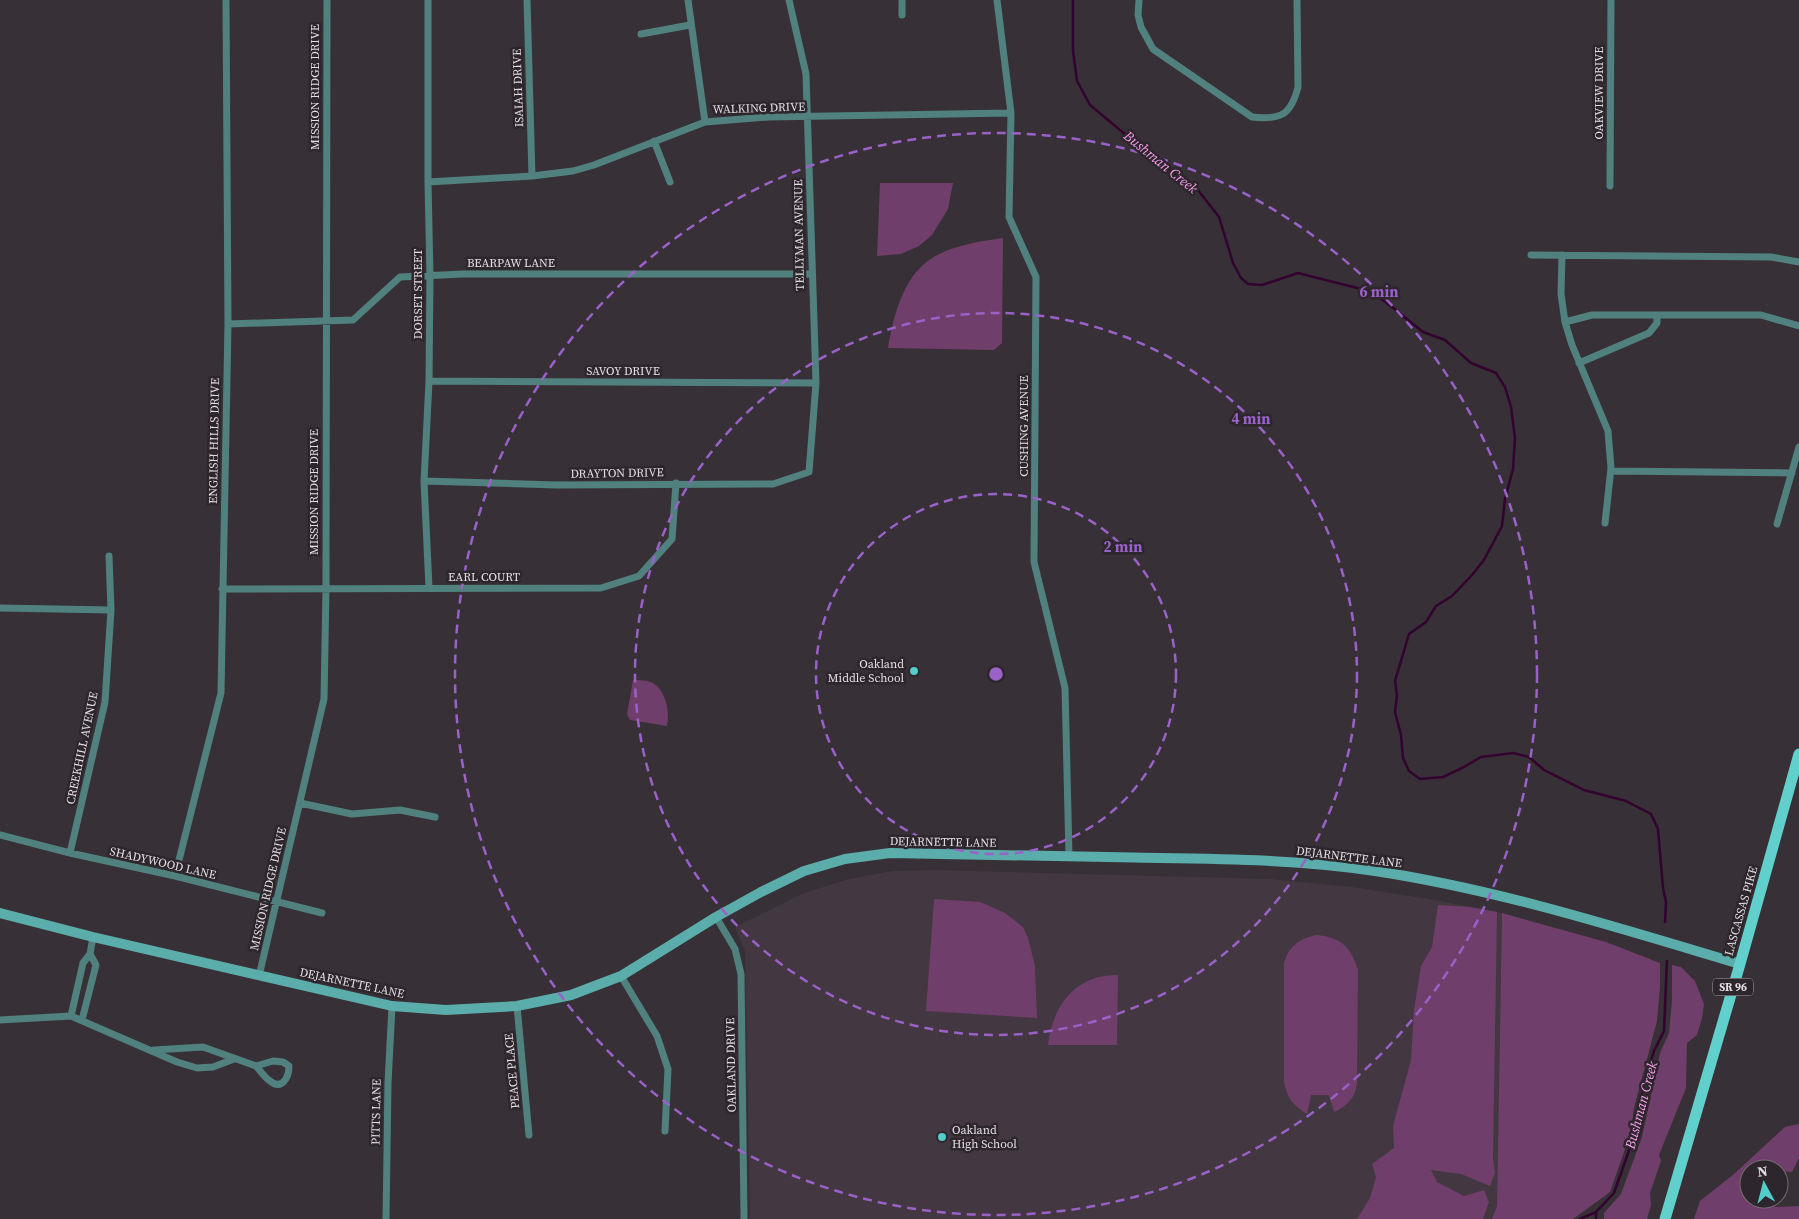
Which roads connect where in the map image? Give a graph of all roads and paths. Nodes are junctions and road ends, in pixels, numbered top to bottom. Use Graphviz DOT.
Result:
graph roads {
  1 [pos="226,0"];
  2 [pos="327,0"];
  3 [pos="428,0"];
  4 [pos="527,0"];
  5 [pos="688,0"];
  6 [pos="789,0"];
  7 [pos="902,0"];
  8 [pos="997,0"];
  9 [pos="1139,0"];
  10 [pos="1297,0"];
  11 [pos="1611,0"];
  12 [pos="902,15"];
  13 [pos="690,24"];
  14 [pos="641,34"];
  15 [pos="1011,114"];
  16 [pos="807,117"];
  17 [pos="705,122"];
  18 [pos="654,141"];
  19 [pos="532,176"];
  20 [pos="428,182"];
  21 [pos="670,182"];
  22 [pos="1610,186"];
  23 [pos="1531,255"];
  24 [pos="1562,256"];
  25 [pos="1799,262"];
  26 [pos="811,274"];
  27 [pos="430,276"];
  28 [pos="1657,315"];
  29 [pos="326,320"];
  30 [pos="1565,322"];
  31 [pos="228,324"];
  32 [pos="1799,326"];
  33 [pos="1579,363"];
  34 [pos="430,381"];
  35 [pos="816,383"];
  36 [pos="1799,447"];
  37 [pos="1611,471"];
  38 [pos="809,472"];
  39 [pos="1792,473"];
  40 [pos="424,481"];
  41 [pos="676,483"];
  42 [pos="1605,524"];
  43 [pos="1777,524"];
  44 [pos="109,556"];
  45 [pos="326,588"];
  46 [pos="429,588"];
  47 [pos="222,589"];
  48 [pos="0,608"];
  49 [pos="111,610"];
  50 [pos="1799,754"];
  51 [pos="300,803"];
  52 [pos="435,817"];
  53 [pos="0,835"];
  54 [pos="70,853"];
  55 [pos="1069,856"];
  56 [pos="175,876"];
  57 [pos="277,902"];
  58 [pos="0,912"];
  59 [pos="322,913"];
  60 [pos="716,917"];
  61 [pos="93,937"];
  62 [pos="90,954"];
  63 [pos="1740,964"];
  64 [pos="259,976"];
  65 [pos="621,976"];
  66 [pos="392,1006"];
  67 [pos="517,1006"];
  68 [pos="71,1016"];
  69 [pos="0,1020"];
  70 [pos="82,1020"];
  71 [pos="153,1050"];
  72 [pos="234,1059"];
  73 [pos="256,1066"];
  74 [pos="665,1131"];
  75 [pos="529,1135"];
  76 [pos="386,1219"];
  77 [pos="744,1219"];
  78 [pos="1665,1219"];
  1 -- 31 [label="street, ENGLISH HILLS DRIVE"];
  2 -- 29 [label="street, MISSION RIDGE DRIVE"];
  3 -- 20 [label="street, DORSET STREET"];
  4 -- 19 [label="street, ISAIAH DRIVE"];
  5 -- 13 [label="street"];
  6 -- 16 [label="street, TELLYMAN AVENUE"];
  7 -- 12 [label="street"];
  8 -- 15 [label="street, CUSHING AVENUE"];
  9 -- 10 [label="street"];
  11 -- 22 [label="street, OAKVIEW DRIVE"];
  13 -- 14 [label="street"];
  13 -- 17 [label="street"];
  15 -- 16 [label="street, WALKING DRIVE"];
  15 -- 55 [label="street, CUSHING AVENUE"];
  16 -- 17 [label="street, WALKING DRIVE"];
  16 -- 26 [label="street, TELLYMAN AVENUE"];
  17 -- 18 [label="street, WALKING DRIVE"];
  18 -- 19 [label="street, WALKING DRIVE"];
  18 -- 21 [label="street"];
  19 -- 20 [label="street, WALKING DRIVE"];
  20 -- 27 [label="street, DORSET STREET"];
  23 -- 24 [label="street"];
  24 -- 25 [label="street"];
  24 -- 30 [label="street"];
  26 -- 27 [label="street, BEARPAW LANE"];
  26 -- 35 [label="street, TELLYMAN AVENUE"];
  27 -- 29 [label="street, BEARPAW LANE"];
  27 -- 34 [label="street, DORSET STREET"];
  28 -- 30 [label="street"];
  28 -- 32 [label="street"];
  28 -- 33 [label="street"];
  29 -- 31 [label="street, BEARPAW LANE"];
  29 -- 45 [label="street, MISSION RIDGE DRIVE"];
  30 -- 33 [label="street"];
  31 -- 47 [label="street, ENGLISH HILLS DRIVE"];
  33 -- 37 [label="street"];
  34 -- 35 [label="street, SAVOY DRIVE"];
  34 -- 40 [label="street, DORSET STREET"];
  35 -- 38 [label="street, TELLYMAN AVENUE"];
  36 -- 39 [label="street"];
  37 -- 39 [label="street"];
  37 -- 42 [label="street"];
  38 -- 41 [label="street, DRAYTON DRIVE"];
  39 -- 43 [label="street"];
  40 -- 41 [label="street, DRAYTON DRIVE"];
  40 -- 46 [label="street, DORSET STREET"];
  41 -- 46 [label="street, EARL COURT"];
  44 -- 49 [label="street, CREEKHILL AVENUE"];
  45 -- 46 [label="street, EARL COURT"];
  45 -- 47 [label="street, EARL COURT"];
  45 -- 51 [label="street, MISSION RIDGE DRIVE"];
  47 -- 56 [label="street, ENGLISH HILLS DRIVE"];
  48 -- 49 [label="street"];
  49 -- 54 [label="street, CREEKHILL AVENUE"];
  50 -- 63 [label="main road, LASCASSAS PIKE / SR 96"];
  51 -- 52 [label="street"];
  51 -- 57 [label="street, MISSION RIDGE DRIVE"];
  53 -- 54 [label="street, SHADYWOOD LANE"];
  54 -- 56 [label="street, SHADYWOOD LANE"];
  55 -- 60 [label="main road, DEJARNETTE LANE"];
  55 -- 63 [label="main road, DEJARNETTE LANE"];
  56 -- 57 [label="street, SHADYWOOD LANE"];
  57 -- 59 [label="street, SHADYWOOD LANE"];
  57 -- 64 [label="street, MISSION RIDGE DRIVE"];
  58 -- 61 [label="main road, DEJARNETTE LANE"];
  60 -- 65 [label="main road, DEJARNETTE LANE"];
  60 -- 77 [label="street, OAKLAND DRIVE"];
  61 -- 62 [label="street"];
  61 -- 64 [label="main road, DEJARNETTE LANE"];
  62 -- 68 [label="street"];
  62 -- 70 [label="street"];
  63 -- 78 [label="main road, LASCASSAS PIKE / SR 96"];
  64 -- 66 [label="main road, DEJARNETTE LANE"];
  65 -- 67 [label="main road, DEJARNETTE LANE"];
  65 -- 74 [label="street"];
  66 -- 67 [label="main road, DEJARNETTE LANE"];
  66 -- 76 [label="street, PITTS LANE"];
  67 -- 75 [label="street, PEACE PLACE"];
  68 -- 69 [label="street"];
  68 -- 70 [label="street"];
  70 -- 71 [label="street"];
  71 -- 72 [label="street"];
  71 -- 72 [label="street"];
  72 -- 73 [label="street"];
  73 -- 73 [label="street"];
}
